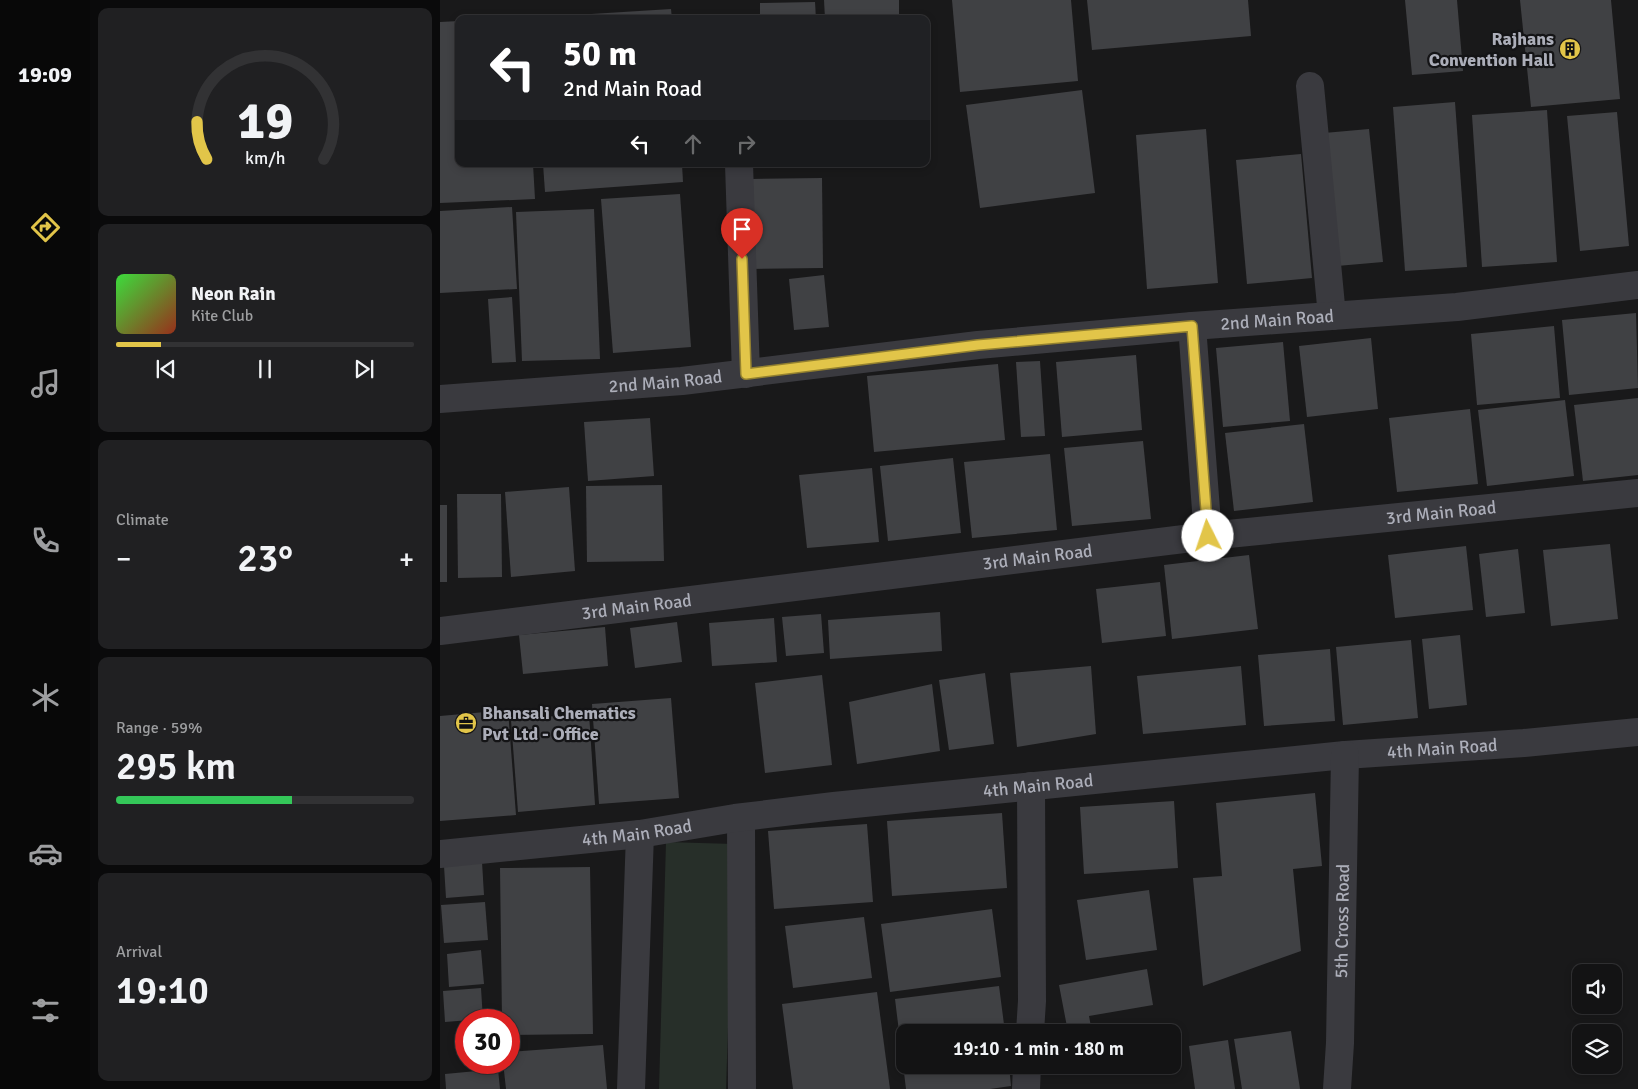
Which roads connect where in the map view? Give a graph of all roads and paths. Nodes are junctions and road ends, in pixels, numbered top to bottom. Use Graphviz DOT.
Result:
graph roads {
  1 [pos="1310,86"];
  2 [pos="739,167"];
  3 [pos="1638,285"];
  4 [pos="1332,316"];
  5 [pos="1192,326"];
  6 [pos="746,374"];
  7 [pos="440,399"];
  8 [pos="1638,494"];
  9 [pos="1208,536"];
  10 [pos="440,631"];
  11 [pos="1638,732"];
  12 [pos="1345,755"];
  13 [pos="1031,786"];
  14 [pos="742,818"];
  15 [pos="640,834"];
  16 [pos="440,854"];
  17 [pos="1031,1024"];
  18 [pos="1027,1074"];
  19 [pos="631,1089"];
  20 [pos="742,1089"];
  21 [pos="1026,1089"];
  22 [pos="1337,1089"];
  1 -- 4 [label="street"];
  2 -- 6 [label="street"];
  3 -- 4 [label="street, 2nd Main Road"];
  4 -- 5 [label="street, 2nd Main Road"];
  5 -- 6 [label="street, 2nd Main Road"];
  5 -- 9 [label="street"];
  6 -- 7 [label="street, 2nd Main Road"];
  8 -- 9 [label="street, 3rd Main Road"];
  9 -- 10 [label="street, 3rd Main Road"];
  11 -- 12 [label="street, 4th Main Road"];
  12 -- 13 [label="street, 4th Main Road"];
  12 -- 22 [label="street, 5th Cross Road"];
  13 -- 14 [label="street, 4th Main Road"];
  13 -- 17 [label="street"];
  14 -- 15 [label="street, 4th Main Road"];
  14 -- 20 [label="street"];
  15 -- 16 [label="street, 4th Main Road"];
  15 -- 19 [label="street"];
  18 -- 21 [label="street"];
}
